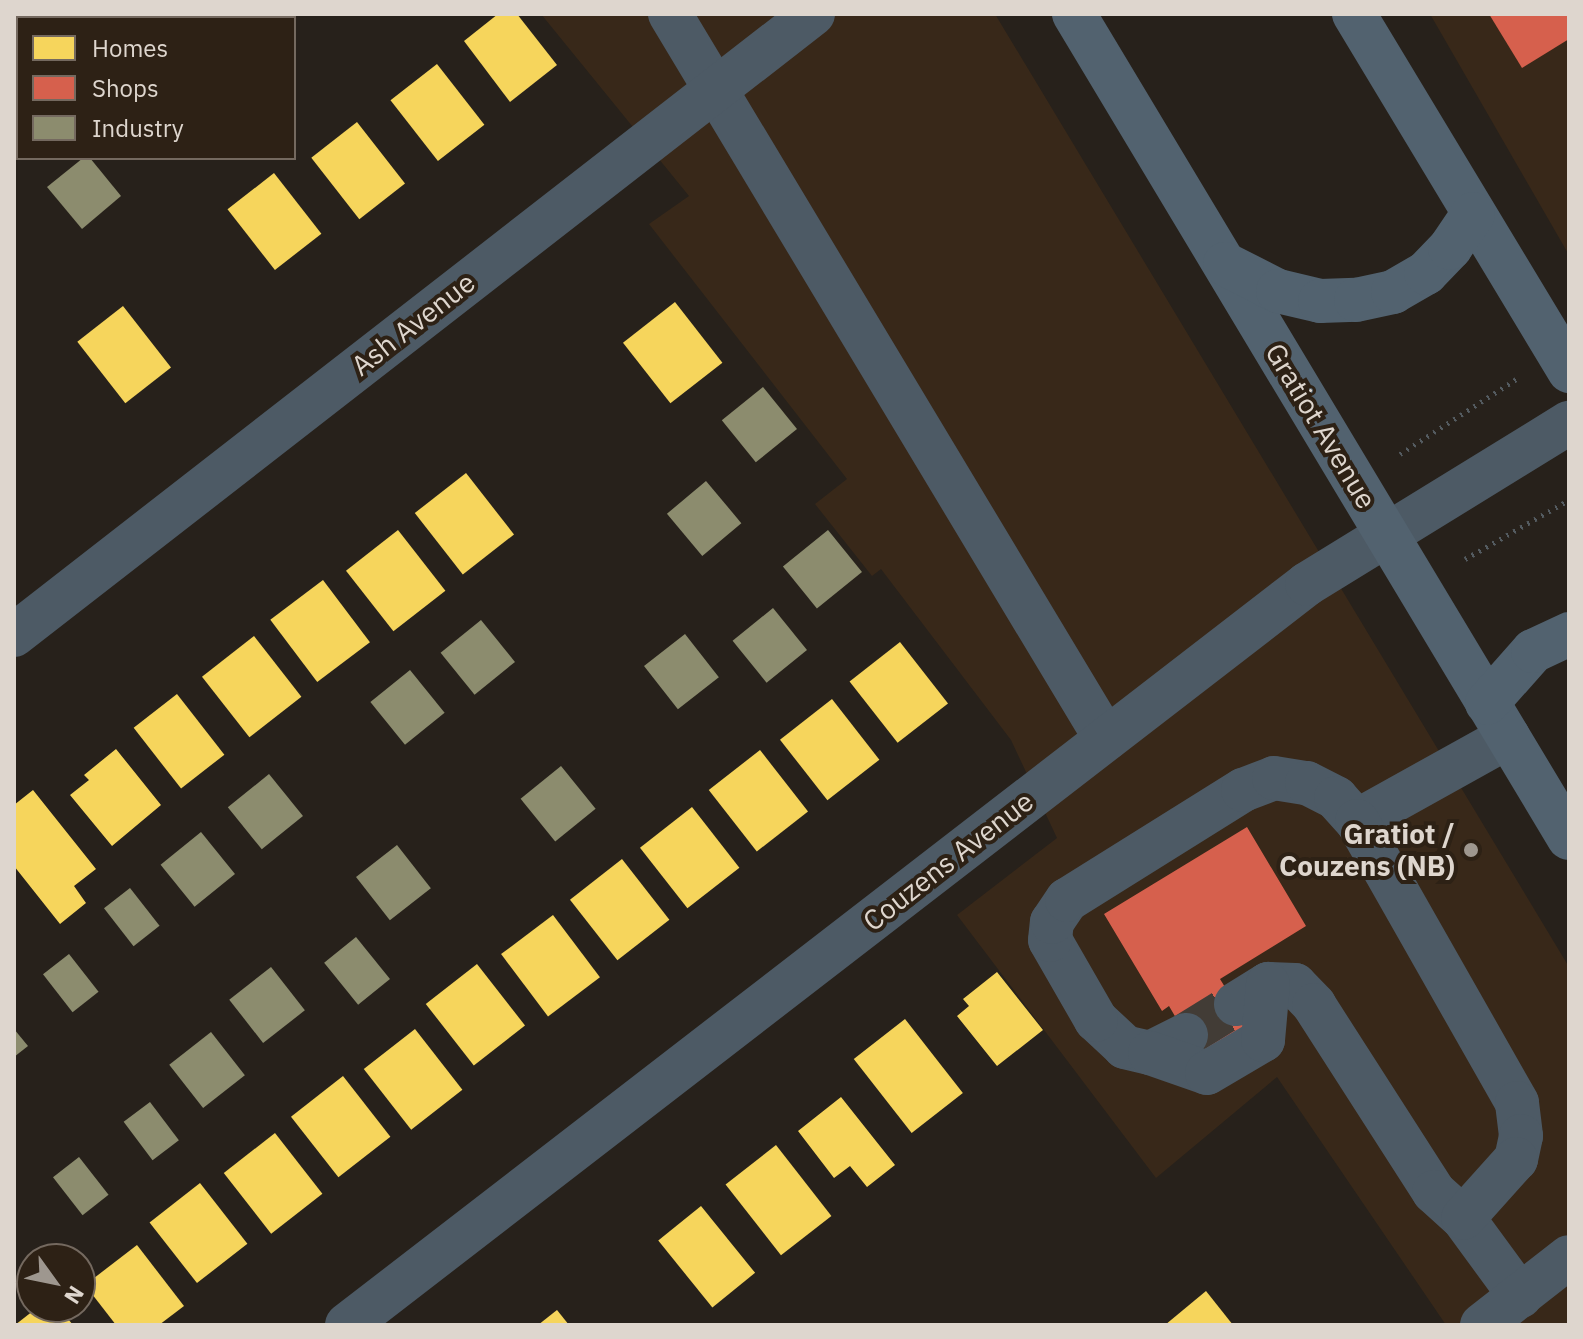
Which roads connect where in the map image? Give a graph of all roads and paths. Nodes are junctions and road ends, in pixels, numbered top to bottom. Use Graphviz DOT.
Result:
graph roads {
  1 [pos="670,14"];
  2 [pos="813,14"];
  3 [pos="1074,14"];
  4 [pos="1354,14"];
  5 [pos="715,90"];
  6 [pos="1473,214"];
  7 [pos="1225,264"];
  8 [pos="1569,371"];
  9 [pos="1518,378"];
  10 [pos="1569,423"];
  11 [pos="1400,454"];
  12 [pos="1569,500"];
  13 [pos="1386,534"];
  14 [pos="1465,559"];
  15 [pos="1569,634"];
  16 [pos="14,635"];
  17 [pos="1497,720"];
  18 [pos="1106,739"];
  19 [pos="1357,821"];
  20 [pos="1569,838"];
  21 [pos="1463,1218"];
  22 [pos="1569,1257"];
  23 [pos="1520,1296"];
  24 [pos="347,1325"];
  25 [pos="1482,1325"];
  1 -- 5 [label="street"];
  2 -- 5 [label="street, Ash Avenue"];
  3 -- 7 [label="main road, Gratiot Avenue"];
  4 -- 6 [label="main road"];
  5 -- 16 [label="street, Ash Avenue"];
  5 -- 18 [label="street"];
  6 -- 7 [label="main road"];
  6 -- 8 [label="main road"];
  7 -- 13 [label="main road, Gratiot Avenue"];
  9 -- 11 [label="path"];
  10 -- 13 [label="street, Couzens Avenue"];
  12 -- 14 [label="path"];
  13 -- 17 [label="main road, Gratiot Avenue"];
  13 -- 18 [label="street, Couzens Avenue"];
  15 -- 17 [label="main road"];
  17 -- 19 [label="street"];
  17 -- 20 [label="main road, Gratiot Avenue"];
  18 -- 24 [label="street, Couzens Avenue"];
  19 -- 21 [label="street"];
  19 -- 21 [label="street"];
  21 -- 23 [label="street"];
  22 -- 23 [label="street"];
  23 -- 25 [label="street"];
}
